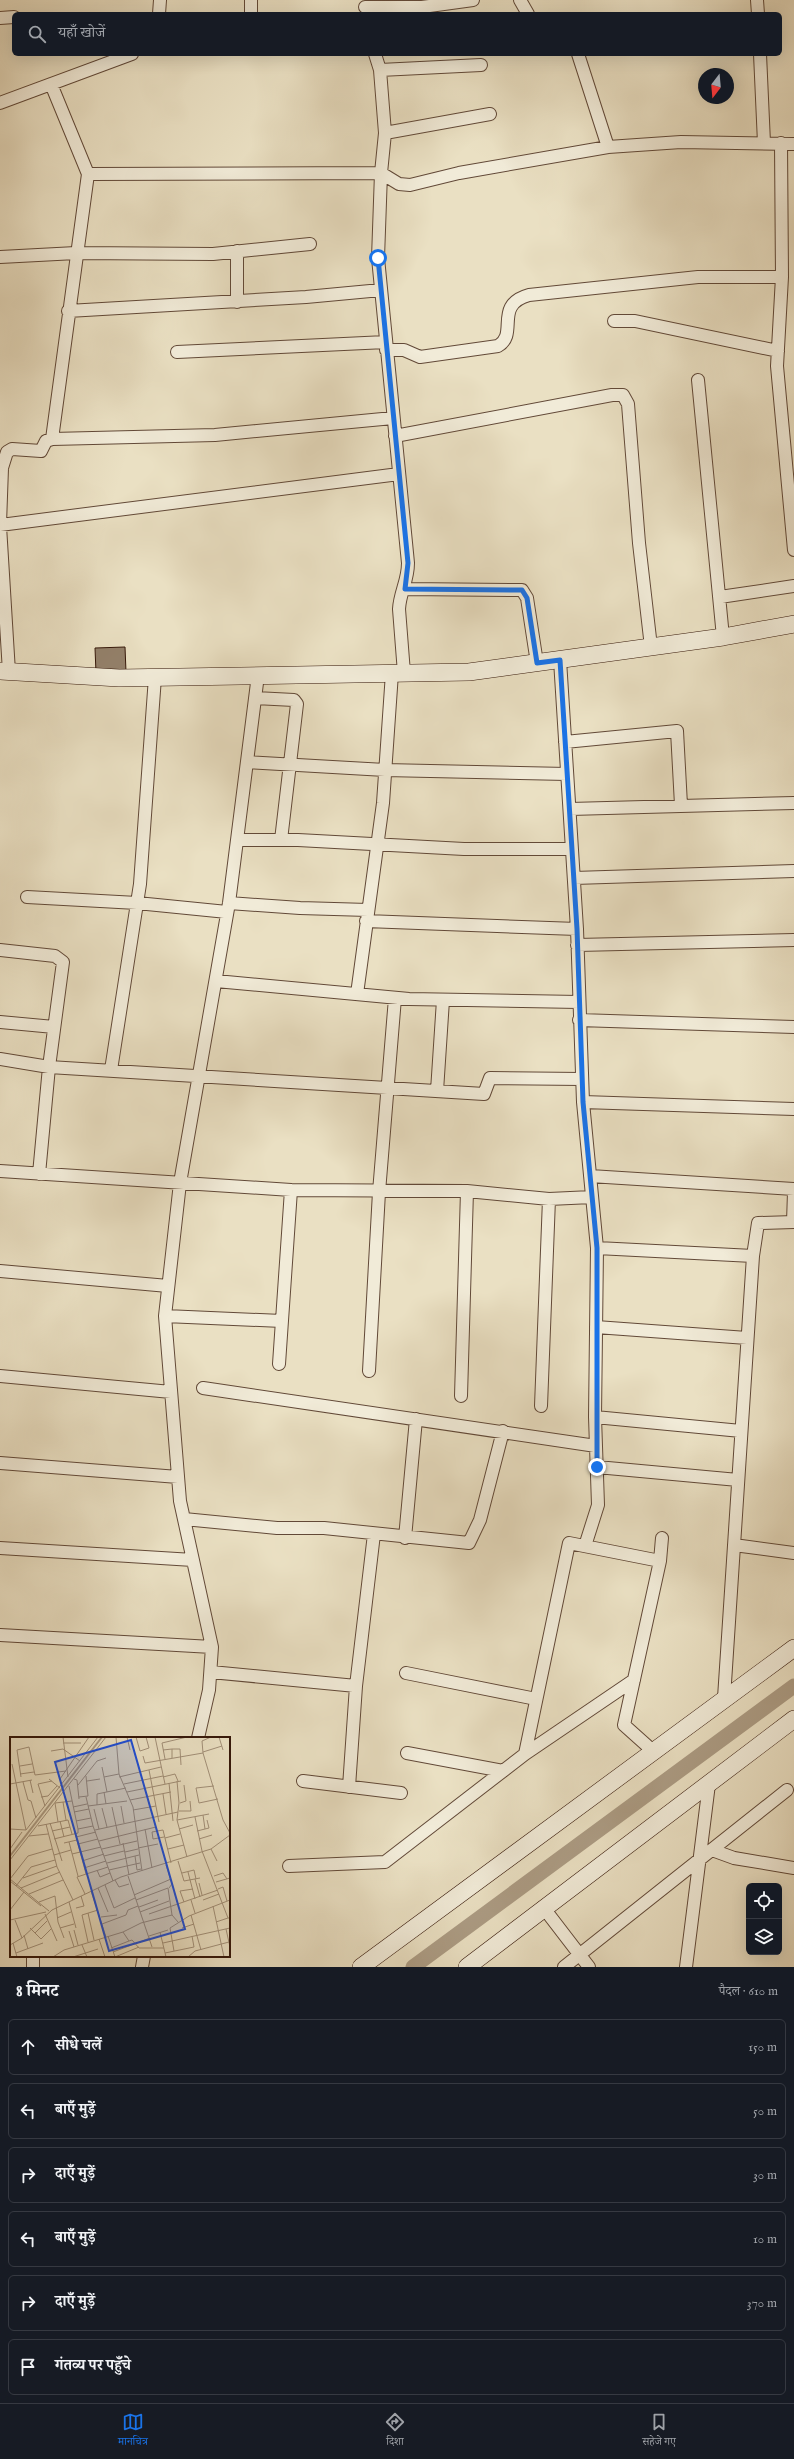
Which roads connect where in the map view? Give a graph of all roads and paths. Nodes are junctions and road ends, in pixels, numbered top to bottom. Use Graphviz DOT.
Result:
graph roads {
  1 [pos="160,0"];
  2 [pos="251,0"];
  3 [pos="473,0"];
  4 [pos="520,0"];
  5 [pos="757,0"];
  6 [pos="365,7"];
  7 [pos="159,12"];
  8 [pos="251,12"];
  9 [pos="527,12"];
  10 [pos="758,12"];
  11 [pos="12,17"];
  12 [pos="0,18"];
  13 [pos="127,56"];
  14 [pos="376,56"];
  15 [pos="579,56"];
  16 [pos="760,56"];
  17 [pos="481,66"];
  18 [pos="380,70"];
  19 [pos="51,84"];
  20 [pos="0,103"];
  21 [pos="490,114"];
  22 [pos="385,133"];
  23 [pos="764,143"];
  24 [pos="782,144"];
  25 [pos="794,144"];
  26 [pos="608,147"];
  27 [pos="381,173"];
  28 [pos="88,174"];
  29 [pos="310,244"];
  30 [pos="237,251"];
  31 [pos="76,253"];
  32 [pos="0,257"];
  33 [pos="782,277"];
  34 [pos="381,290"];
  35 [pos="237,302"];
  36 [pos="68,311"];
  37 [pos="614,321"];
  38 [pos="386,346"];
  39 [pos="778,351"];
  40 [pos="177,352"];
  41 [pos="698,380"];
  42 [pos="393,418"];
  43 [pos="788,426"];
  44 [pos="396,436"];
  45 [pos="52,439"];
  46 [pos="399,474"];
  47 [pos="0,525"];
  48 [pos="794,550"];
  49 [pos="794,586"];
  50 [pos="405,589"];
  51 [pos="720,597"];
  52 [pos="794,624"];
  53 [pos="723,637"];
  54 [pos="650,647"];
  55 [pos="560,660"];
  56 [pos="537,663"];
  57 [pos="4,672"];
  58 [pos="398,673"];
  59 [pos="258,675"];
  60 [pos="155,677"];
  61 [pos="256,698"];
  62 [pos="565,742"];
  63 [pos="247,762"];
  64 [pos="291,764"];
  65 [pos="386,770"];
  66 [pos="567,774"];
  67 [pos="794,803"];
  68 [pos="681,805"];
  69 [pos="570,809"];
  70 [pos="237,840"];
  71 [pos="281,840"];
  72 [pos="377,844"];
  73 [pos="572,849"];
  74 [pos="794,871"];
  75 [pos="574,878"];
  76 [pos="27,897"];
  77 [pos="137,903"];
  78 [pos="228,907"];
  79 [pos="367,915"];
  80 [pos="577,929"];
  81 [pos="794,940"];
  82 [pos="577,944"];
  83 [pos="0,950"];
  84 [pos="216,981"];
  85 [pos="357,994"];
  86 [pos="395,998"];
  87 [pos="443,1000"];
  88 [pos="579,1002"];
  89 [pos="580,1020"];
  90 [pos="0,1022"];
  91 [pos="54,1027"];
  92 [pos="794,1027"];
  93 [pos="0,1059"];
  94 [pos="49,1067"];
  95 [pos="111,1070"];
  96 [pos="198,1075"];
  97 [pos="582,1079"];
  98 [pos="390,1088"];
  99 [pos="436,1091"];
  100 [pos="583,1102"];
  101 [pos="794,1109"];
  102 [pos="0,1171"];
  103 [pos="39,1174"];
  104 [pos="590,1176"];
  105 [pos="180,1183"];
  106 [pos="291,1190"];
  107 [pos="794,1190"];
  108 [pos="467,1191"];
  109 [pos="379,1192"];
  110 [pos="592,1197"];
  111 [pos="549,1199"];
  112 [pos="794,1222"];
  113 [pos="597,1248"];
  114 [pos="753,1256"];
  115 [pos="0,1271"];
  116 [pos="168,1286"];
  117 [pos="165,1316"];
  118 [pos="282,1321"];
  119 [pos="596,1327"];
  120 [pos="747,1338"];
  121 [pos="279,1364"];
  122 [pos="369,1371"];
  123 [pos="0,1376"];
  124 [pos="203,1388"];
  125 [pos="171,1392"];
  126 [pos="461,1396"];
  127 [pos="541,1406"];
  128 [pos="596,1416"];
  129 [pos="416,1419"];
  130 [pos="503,1431"];
  131 [pos="741,1431"];
  132 [pos="596,1446"];
  133 [pos="0,1463"];
  134 [pos="597,1467"];
  135 [pos="178,1477"];
  136 [pos="738,1480"];
  137 [pos="184,1519"];
  138 [pos="374,1534"];
  139 [pos="405,1538"];
  140 [pos="662,1538"];
  141 [pos="734,1545"];
  142 [pos="585,1546"];
  143 [pos="0,1548"];
  144 [pos="794,1553"];
  145 [pos="193,1560"];
  146 [pos="660,1561"];
  147 [pos="0,1635"];
  148 [pos="212,1648"];
  149 [pos="794,1648"];
  150 [pos="211,1672"];
  151 [pos="406,1673"];
  152 [pos="634,1680"];
  153 [pos="356,1686"];
  154 [pos="724,1698"];
  155 [pos="536,1699"];
  156 [pos="794,1718"];
  157 [pos="198,1737"];
  158 [pos="653,1751"];
  159 [pos="407,1753"];
  160 [pos="525,1754"];
  161 [pos="503,1771"];
  162 [pos="303,1781"];
  163 [pos="709,1784"];
  164 [pos="349,1786"];
  165 [pos="787,1790"];
  166 [pos="401,1793"];
  167 [pos="712,1850"];
  168 [pos="701,1859"];
  169 [pos="289,1866"];
  170 [pos="794,1868"];
  171 [pos="543,1908"];
  172 [pos="580,1955"];
  173 [pos="144,1957"];
  174 [pos="142,1967"];
  175 [pos="361,1967"];
  176 [pos="467,1967"];
  177 [pos="564,1967"];
  178 [pos="589,1967"];
  179 [pos="686,1967"];
  1 -- 7 [label="street"];
  2 -- 8 [label="street"];
  3 -- 6 [label="street"];
  4 -- 9 [label="street"];
  5 -- 10 [label="street"];
  11 -- 12 [label="street"];
  13 -- 19 [label="street"];
  14 -- 18 [label="street"];
  15 -- 26 [label="street"];
  16 -- 23 [label="street"];
  17 -- 18 [label="street"];
  18 -- 22 [label="street"];
  19 -- 20 [label="street"];
  19 -- 28 [label="street"];
  21 -- 22 [label="street"];
  22 -- 27 [label="street"];
  23 -- 24 [label="street"];
  23 -- 26 [label="street"];
  24 -- 25 [label="street"];
  24 -- 33 [label="street"];
  26 -- 27 [label="street"];
  27 -- 28 [label="street"];
  27 -- 34 [label="street"];
  28 -- 31 [label="street"];
  29 -- 30 [label="street"];
  30 -- 31 [label="street"];
  30 -- 35 [label="street"];
  31 -- 32 [label="street"];
  31 -- 36 [label="street"];
  33 -- 38 [label="street"];
  33 -- 39 [label="street"];
  34 -- 35 [label="street"];
  34 -- 38 [label="street"];
  35 -- 36 [label="street"];
  36 -- 45 [label="street"];
  37 -- 39 [label="street"];
  38 -- 40 [label="street"];
  38 -- 42 [label="street"];
  39 -- 43 [label="street"];
  41 -- 51 [label="street"];
  42 -- 44 [label="street"];
  42 -- 45 [label="street"];
  43 -- 48 [label="street"];
  44 -- 46 [label="street"];
  44 -- 54 [label="street"];
  45 -- 47 [label="street"];
  46 -- 47 [label="street"];
  46 -- 50 [label="street"];
  47 -- 57 [label="street"];
  49 -- 51 [label="street"];
  50 -- 56 [label="street"];
  50 -- 58 [label="street"];
  51 -- 53 [label="street"];
  52 -- 53 [label="street"];
  53 -- 54 [label="street"];
  54 -- 55 [label="street"];
  55 -- 56 [label="street"];
  55 -- 62 [label="street"];
  56 -- 58 [label="street"];
  57 -- 60 [label="street"];
  58 -- 59 [label="street"];
  58 -- 65 [label="street"];
  59 -- 60 [label="street"];
  59 -- 61 [label="street"];
  60 -- 77 [label="street"];
  61 -- 63 [label="street"];
  61 -- 64 [label="street"];
  62 -- 66 [label="street"];
  62 -- 68 [label="street"];
  63 -- 64 [label="street"];
  63 -- 70 [label="street"];
  64 -- 65 [label="street"];
  64 -- 71 [label="street"];
  65 -- 66 [label="street"];
  65 -- 72 [label="street"];
  66 -- 69 [label="street"];
  67 -- 68 [label="street"];
  68 -- 69 [label="street"];
  69 -- 73 [label="street"];
  70 -- 71 [label="street"];
  70 -- 78 [label="street"];
  71 -- 72 [label="street"];
  72 -- 73 [label="street"];
  72 -- 79 [label="street"];
  73 -- 75 [label="street"];
  74 -- 75 [label="street"];
  75 -- 80 [label="street"];
  76 -- 77 [label="street"];
  77 -- 78 [label="street"];
  77 -- 95 [label="street"];
  78 -- 79 [label="street"];
  78 -- 84 [label="street"];
  79 -- 80 [label="street"];
  79 -- 85 [label="street"];
  80 -- 82 [label="street"];
  81 -- 82 [label="street"];
  82 -- 88 [label="street"];
  83 -- 91 [label="street"];
  84 -- 85 [label="street"];
  84 -- 96 [label="street"];
  85 -- 86 [label="street"];
  86 -- 87 [label="street"];
  86 -- 98 [label="street"];
  87 -- 88 [label="street"];
  87 -- 99 [label="street"];
  88 -- 89 [label="street"];
  89 -- 92 [label="street"];
  89 -- 97 [label="street"];
  90 -- 91 [label="street"];
  91 -- 94 [label="street"];
  93 -- 94 [label="street"];
  94 -- 95 [label="street"];
  94 -- 103 [label="street"];
  95 -- 96 [label="street"];
  96 -- 98 [label="street"];
  96 -- 105 [label="street"];
  97 -- 99 [label="street"];
  97 -- 100 [label="street"];
  98 -- 99 [label="street"];
  98 -- 109 [label="street"];
  100 -- 101 [label="street"];
  100 -- 104 [label="street"];
  102 -- 103 [label="street"];
  103 -- 105 [label="street"];
  104 -- 107 [label="street"];
  104 -- 110 [label="street"];
  105 -- 106 [label="street"];
  105 -- 116 [label="street"];
  106 -- 109 [label="street"];
  106 -- 118 [label="street"];
  107 -- 112 [label="street"];
  108 -- 109 [label="street"];
  108 -- 111 [label="street"];
  108 -- 126 [label="street"];
  109 -- 122 [label="street"];
  110 -- 111 [label="street"];
  110 -- 113 [label="street"];
  111 -- 127 [label="street"];
  112 -- 114 [label="street"];
  113 -- 114 [label="street"];
  113 -- 119 [label="street"];
  114 -- 120 [label="street"];
  115 -- 116 [label="street"];
  116 -- 117 [label="street"];
  117 -- 118 [label="street"];
  117 -- 125 [label="street"];
  118 -- 121 [label="street"];
  119 -- 120 [label="street"];
  119 -- 128 [label="street"];
  120 -- 131 [label="street"];
  123 -- 125 [label="street"];
  124 -- 129 [label="street"];
  125 -- 135 [label="street"];
  128 -- 131 [label="street"];
  128 -- 132 [label="street"];
  129 -- 130 [label="street"];
  129 -- 139 [label="street"];
  130 -- 132 [label="street"];
  130 -- 139 [label="street"];
  131 -- 136 [label="street"];
  132 -- 134 [label="street"];
  133 -- 135 [label="street"];
  134 -- 136 [label="street"];
  134 -- 142 [label="street"];
  135 -- 137 [label="street"];
  136 -- 141 [label="street"];
  137 -- 138 [label="street"];
  137 -- 145 [label="street"];
  138 -- 139 [label="street"];
  138 -- 153 [label="street"];
  140 -- 146 [label="street"];
  141 -- 144 [label="street"];
  141 -- 154 [label="street"];
  142 -- 146 [label="street"];
  142 -- 155 [label="street"];
  143 -- 145 [label="street"];
  145 -- 148 [label="street"];
  146 -- 152 [label="street"];
  147 -- 148 [label="street"];
  148 -- 150 [label="street"];
  149 -- 154 [label="street"];
  150 -- 153 [label="street"];
  150 -- 157 [label="street"];
  151 -- 155 [label="street"];
  152 -- 158 [label="street"];
  152 -- 160 [label="street"];
  153 -- 164 [label="street"];
  154 -- 158 [label="street"];
  155 -- 160 [label="street"];
  156 -- 163 [label="street"];
  158 -- 175 [label="street"];
  159 -- 161 [label="street"];
  160 -- 161 [label="street"];
  161 -- 169 [label="street"];
  162 -- 164 [label="street"];
  163 -- 168 [label="street"];
  163 -- 171 [label="street"];
  164 -- 166 [label="street"];
  165 -- 167 [label="street"];
  167 -- 168 [label="street"];
  167 -- 170 [label="street"];
  168 -- 172 [label="street"];
  168 -- 179 [label="street"];
  171 -- 172 [label="street"];
  171 -- 176 [label="street"];
  172 -- 177 [label="street"];
  172 -- 178 [label="street"];
  173 -- 174 [label="street"];
}
